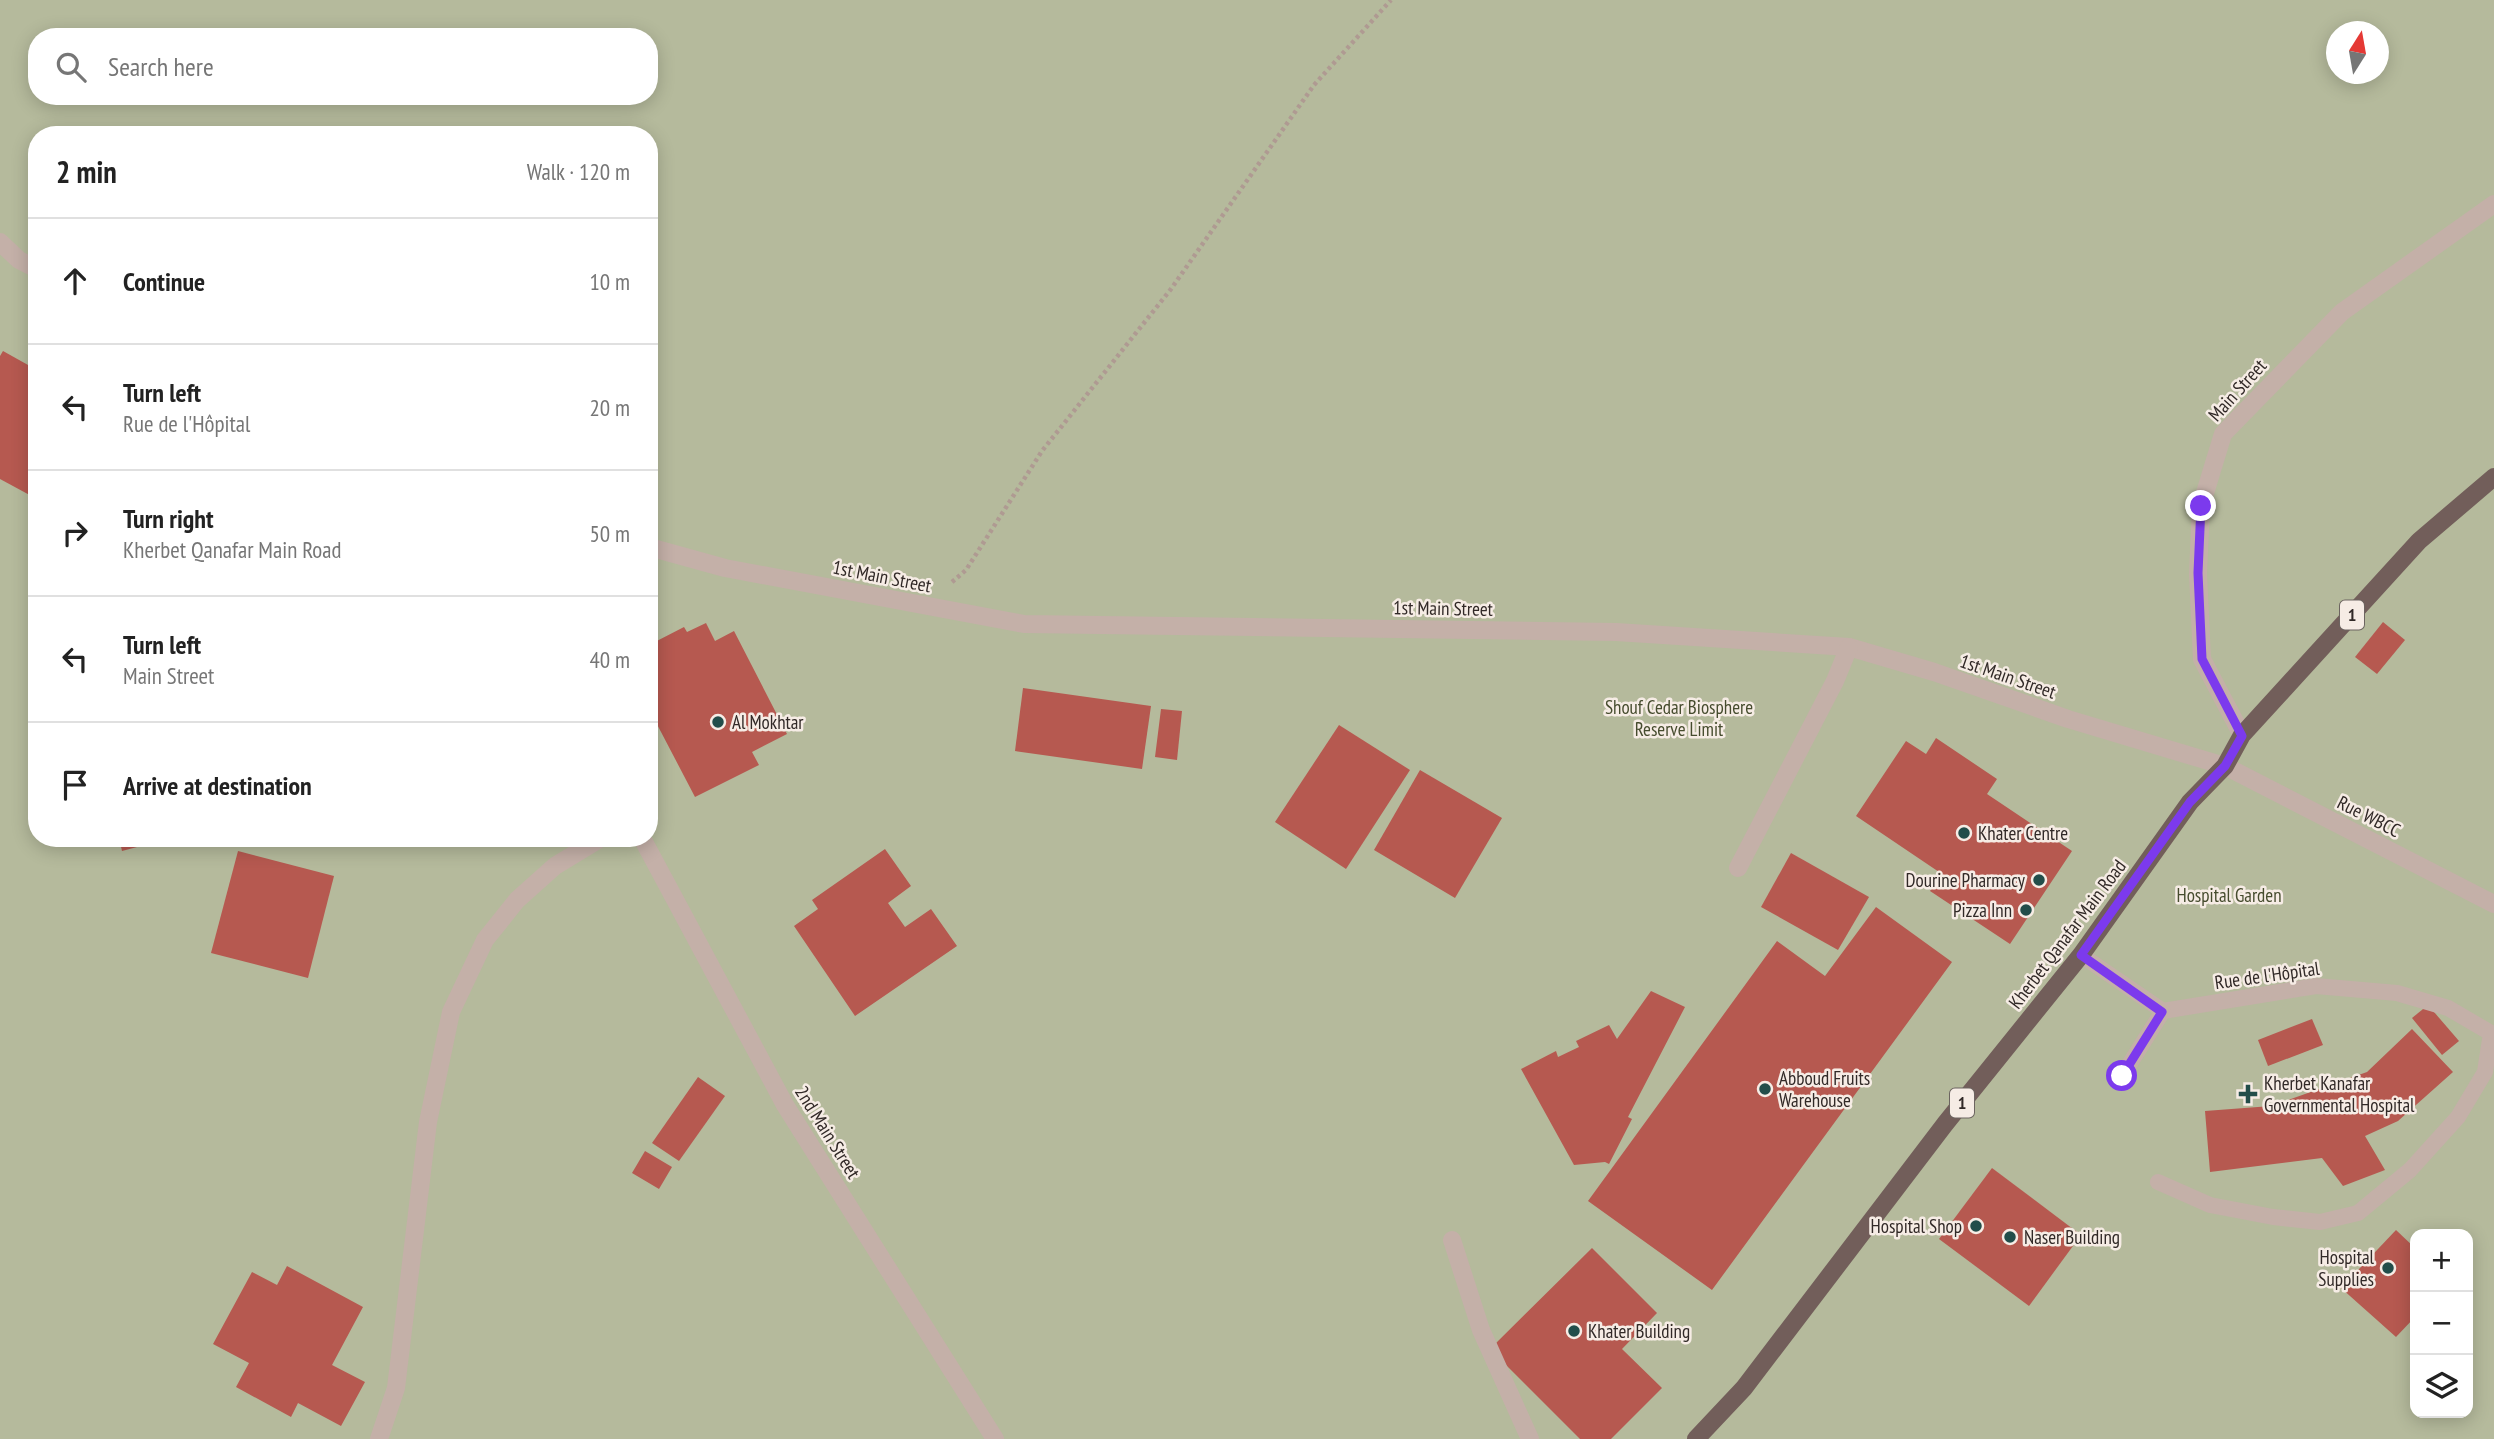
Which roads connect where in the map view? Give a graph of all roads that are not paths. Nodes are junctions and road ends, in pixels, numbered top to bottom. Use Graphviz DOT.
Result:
graph roads {
  1 [pos="2494,204"];
  2 [pos="0,242"];
  3 [pos="0,260"];
  4 [pos="19,260"];
  5 [pos="28,264"];
  6 [pos="2494,477"];
  7 [pos="658,549"];
  8 [pos="1849,647"];
  9 [pos="2242,736"];
  10 [pos="2225,766"];
  11 [pos="586,847"];
  12 [pos="647,847"];
  13 [pos="1738,868"];
  14 [pos="2494,904"];
  15 [pos="2081,955"];
  16 [pos="2162,1012"];
  17 [pos="2492,1036"];
  18 [pos="2122,1076"];
  19 [pos="2158,1182"];
  20 [pos="1452,1240"];
  21 [pos="379,1439"];
  22 [pos="995,1439"];
  23 [pos="1530,1439"];
  24 [pos="1696,1439"];
  1 -- 9 [label="street, Main Street"];
  2 -- 4 [label="street"];
  3 -- 4 [label="street"];
  4 -- 5 [label="street"];
  6 -- 9 [label="main road, Kherbet Qanafar Main Road / 1"];
  7 -- 8 [label="street, 1st Main Street"];
  8 -- 10 [label="street, 1st Main Street"];
  8 -- 13 [label="street"];
  9 -- 10 [label="main road, Kherbet Qanafar Main Road / 1"];
  10 -- 14 [label="street, Rue WBCC"];
  10 -- 15 [label="main road, Kherbet Qanafar Main Road / 1"];
  11 -- 21 [label="street"];
  12 -- 22 [label="street, 2nd Main Street"];
  15 -- 16 [label="lane"];
  15 -- 24 [label="main road, Kherbet Qanafar Main Road / 1"];
  16 -- 17 [label="lane, Rue de l'Hôpital"];
  16 -- 18 [label="lane"];
  17 -- 19 [label="lane, Rue de l'Hôpital"];
  20 -- 23 [label="street"];
}
